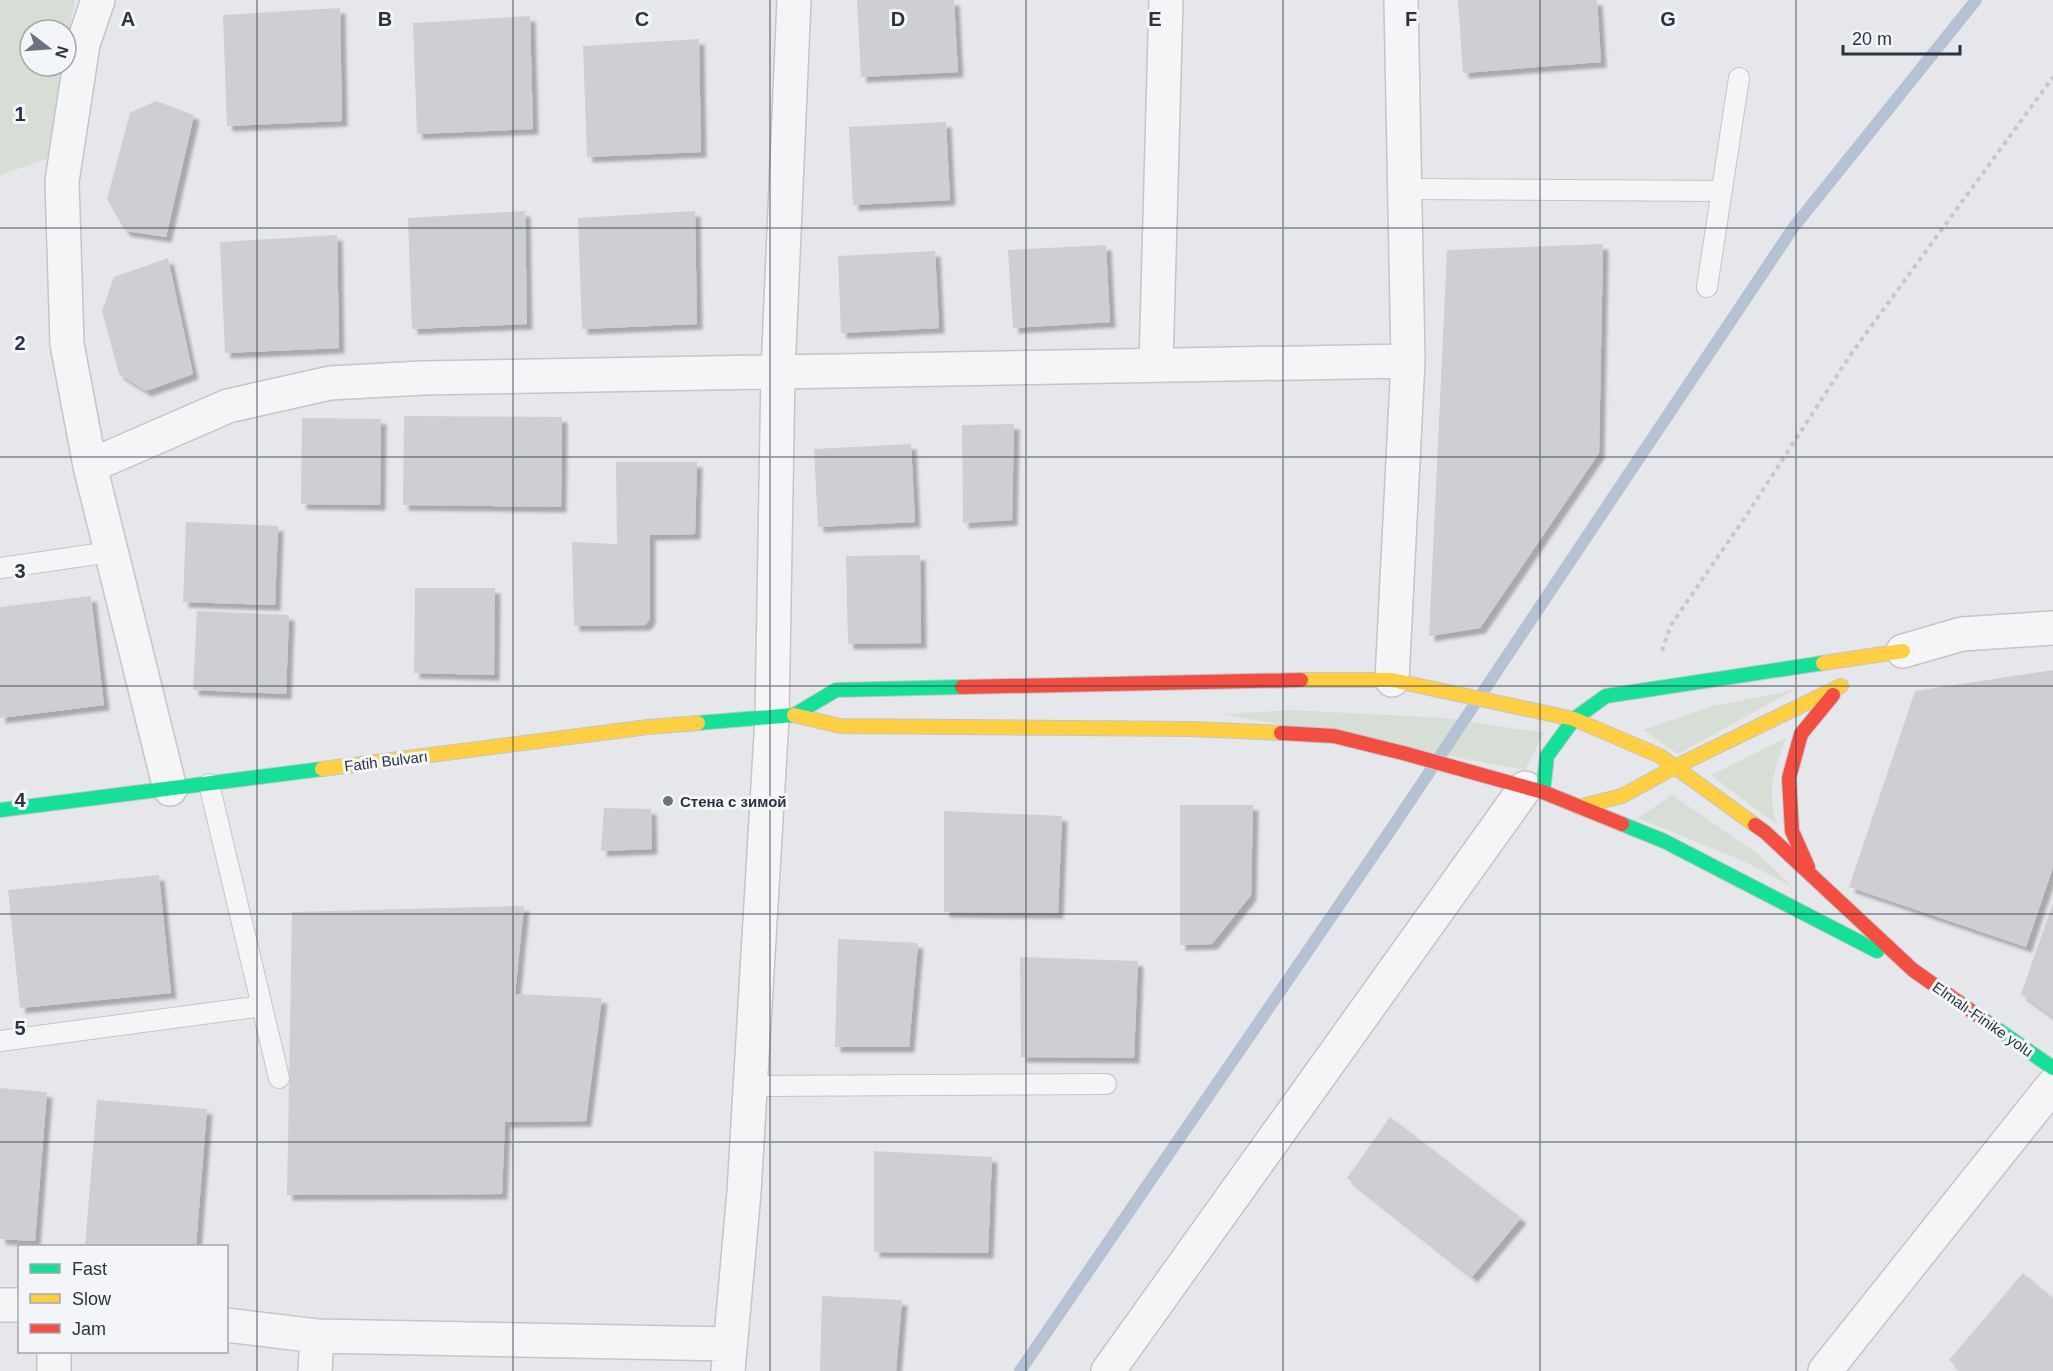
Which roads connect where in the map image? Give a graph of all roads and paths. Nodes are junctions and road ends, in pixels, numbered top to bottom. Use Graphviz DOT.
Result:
graph roads {
  1 [pos="98,0"];
  2 [pos="794,0"];
  3 [pos="1166,0"];
  4 [pos="1401,0"];
  5 [pos="2053,77"];
  6 [pos="1739,78"];
  7 [pos="1404,189"];
  8 [pos="1722,191"];
  9 [pos="1707,287"];
  10 [pos="1408,361"];
  11 [pos="1156,365"];
  12 [pos="778,372"];
  13 [pos="90,466"];
  14 [pos="110,552"];
  15 [pos="0,568"];
  16 [pos="2053,628"];
  17 [pos="1903,651"];
  18 [pos="1872,668"];
  19 [pos="1392,680"];
  20 [pos="1648,690"];
  21 [pos="783,716"];
  22 [pos="1574,719"];
  23 [pos="1676,767"];
  24 [pos="209,784"];
  25 [pos="1526,787"];
  26 [pos="170,789"];
  27 [pos="1578,807"];
  28 [pos="0,810"];
  29 [pos="1811,874"];
  30 [pos="1913,970"];
  31 [pos="262,1006"];
  32 [pos="0,1041"];
  33 [pos="2053,1068"];
  34 [pos="279,1077"];
  35 [pos="1106,1084"];
  36 [pos="2053,1085"];
  37 [pos="750,1086"];
  38 [pos="0,1305"];
  39 [pos="18,1305"];
  40 [pos="228,1325"];
  41 [pos="317,1336"];
  42 [pos="54,1353"];
  43 [pos="729,1357"];
  44 [pos="54,1371"];
  45 [pos="315,1371"];
  46 [pos="1108,1371"];
  47 [pos="1825,1371"];
  1 -- 13 [label="street"];
  2 -- 12 [label="street"];
  3 -- 11 [label="street"];
  4 -- 7 [label="street"];
  5 -- 20 [label="path"];
  6 -- 8 [label="lane"];
  7 -- 8 [label="lane"];
  7 -- 10 [label="street"];
  8 -- 9 [label="lane"];
  10 -- 11 [label="street"];
  10 -- 19 [label="street"];
  11 -- 12 [label="street"];
  12 -- 13 [label="street"];
  12 -- 21 [label="street"];
  13 -- 14 [label="street"];
  14 -- 15 [label="lane"];
  14 -- 26 [label="street"];
  16 -- 17 [label="street"];
  17 -- 18 [label="street"];
  17 -- 20 [label="street"];
  19 -- 21 [label="street"];
  19 -- 22 [label="street"];
  20 -- 22 [label="street"];
  21 -- 24 [label="street, Fatih Bulvarı"];
  21 -- 25 [label="street"];
  21 -- 37 [label="street"];
  22 -- 23 [label="street"];
  22 -- 25 [label="street"];
  23 -- 27 [label="street"];
  23 -- 29 [label="street"];
  23 -- 29 [label="street"];
  24 -- 26 [label="street, Fatih Bulvarı"];
  24 -- 31 [label="lane"];
  25 -- 27 [label="street"];
  25 -- 46 [label="street"];
  26 -- 28 [label="street, Fatih Bulvarı"];
  27 -- 30 [label="street"];
  29 -- 30 [label="street"];
  30 -- 33 [label="street, Elmalı-Finike yolu"];
  31 -- 32 [label="lane"];
  31 -- 34 [label="lane"];
  35 -- 37 [label="lane"];
  36 -- 47 [label="street"];
  37 -- 43 [label="street"];
  38 -- 39 [label="street"];
  40 -- 41 [label="street"];
  41 -- 43 [label="street"];
  41 -- 45 [label="street"];
  42 -- 44 [label="street"];
}
